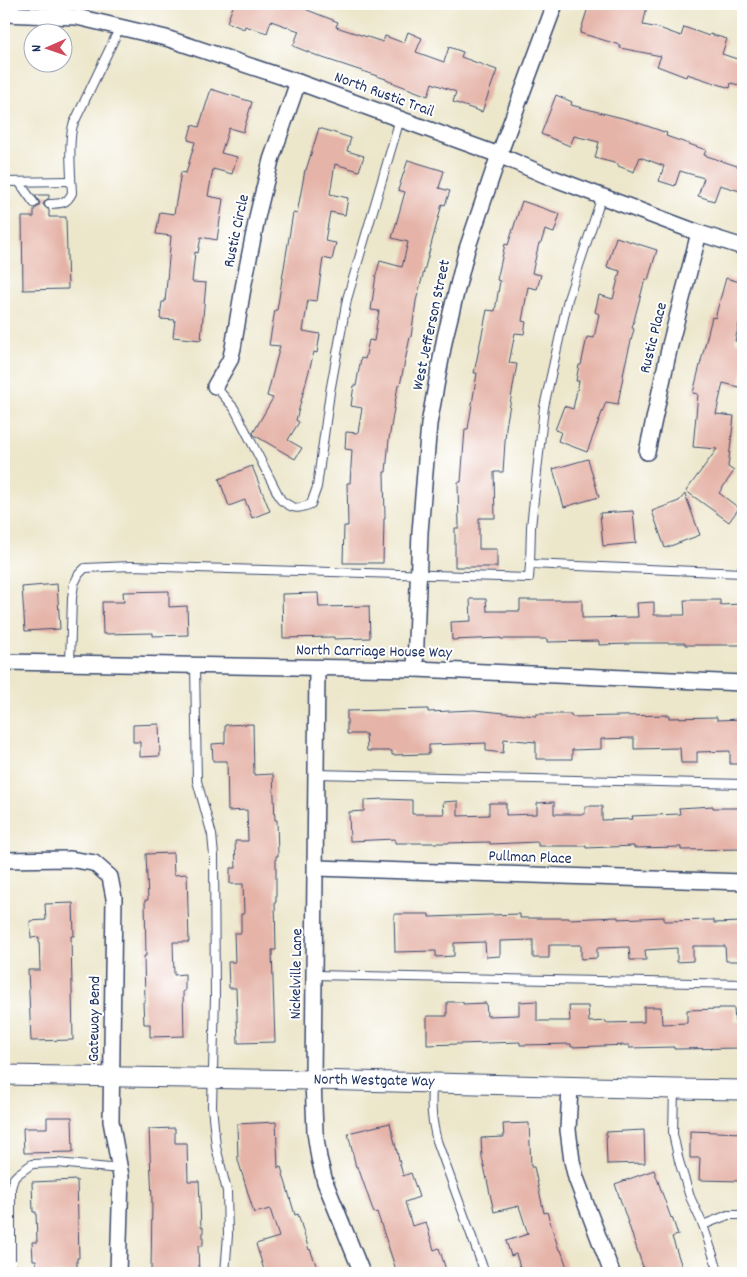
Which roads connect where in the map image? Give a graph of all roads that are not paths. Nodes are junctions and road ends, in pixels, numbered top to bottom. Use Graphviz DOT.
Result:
graph roads {
  1 [pos="555,4"];
  2 [pos="4,14"];
  3 [pos="120,27"];
  4 [pos="298,82"];
  5 [pos="400,119"];
  6 [pos="499,154"];
  7 [pos="71,181"];
  8 [pos="4,182"];
  9 [pos="19,182"];
  10 [pos="602,196"];
  11 [pos="34,203"];
  12 [pos="49,204"];
  13 [pos="699,233"];
  14 [pos="743,247"];
  15 [pos="215,386"];
  16 [pos="646,452"];
  17 [pos="530,564"];
  18 [pos="743,564"];
  19 [pos="418,575"];
  20 [pos="742,575"];
  21 [pos="4,662"];
  22 [pos="70,664"];
  23 [pos="195,666"];
  24 [pos="317,668"];
  25 [pos="415,669"];
  26 [pos="743,682"];
  27 [pos="316,774"];
  28 [pos="743,784"];
  29 [pos="4,860"];
  30 [pos="316,868"];
  31 [pos="743,882"];
  32 [pos="314,975"];
  33 [pos="743,984"];
  34 [pos="4,1075"];
  35 [pos="112,1077"];
  36 [pos="213,1079"];
  37 [pos="313,1080"];
  38 [pos="432,1083"];
  39 [pos="570,1086"];
  40 [pos="674,1089"];
  41 [pos="743,1090"];
  42 [pos="120,1169"];
  43 [pos="743,1215"];
  44 [pos="703,1225"];
  45 [pos="11,1273"];
  46 [pos="118,1273"];
  47 [pos="225,1273"];
  48 [pos="362,1273"];
  49 [pos="485,1273"];
  50 [pos="612,1273"];
  51 [pos="719,1273"];
  1 -- 6 [label="street, West Jefferson Street"];
  2 -- 3 [label="street, North Rustic Trail"];
  3 -- 4 [label="street, North Rustic Trail"];
  3 -- 7 [label="lane"];
  4 -- 5 [label="street, North Rustic Trail"];
  4 -- 15 [label="street, Rustic Circle"];
  5 -- 6 [label="street, North Rustic Trail"];
  5 -- 15 [label="lane"];
  6 -- 10 [label="street, North Rustic Trail"];
  6 -- 19 [label="street, West Jefferson Street"];
  7 -- 9 [label="lane"];
  7 -- 12 [label="lane"];
  8 -- 9 [label="lane"];
  9 -- 11 [label="lane"];
  10 -- 13 [label="street, North Rustic Trail"];
  10 -- 17 [label="lane"];
  13 -- 14 [label="street, North Rustic Trail"];
  13 -- 16 [label="street, Rustic Place"];
  17 -- 19 [label="lane"];
  17 -- 20 [label="lane"];
  18 -- 20 [label="lane"];
  19 -- 22 [label="lane"];
  19 -- 25 [label="street, West Jefferson Street"];
  21 -- 22 [label="street, North Carriage House Way"];
  22 -- 23 [label="street, North Carriage House Way"];
  23 -- 24 [label="street, North Carriage House Way"];
  23 -- 36 [label="lane"];
  24 -- 25 [label="street, North Carriage House Way"];
  24 -- 27 [label="street, Nickelville Lane"];
  25 -- 26 [label="street, North Carriage House Way"];
  27 -- 28 [label="lane"];
  27 -- 30 [label="street, Nickelville Lane"];
  29 -- 35 [label="street, Gateway Bend"];
  30 -- 31 [label="street, Pullman Place"];
  30 -- 32 [label="street, Nickelville Lane"];
  32 -- 33 [label="lane"];
  32 -- 37 [label="street, Nickelville Lane"];
  34 -- 35 [label="street, North Westgate Way"];
  35 -- 36 [label="street, North Westgate Way"];
  35 -- 42 [label="street, Gateway Bend"];
  36 -- 37 [label="street, North Westgate Way"];
  36 -- 47 [label="lane"];
  37 -- 38 [label="street, North Westgate Way"];
  37 -- 48 [label="street, Nickelville Lane"];
  38 -- 39 [label="street, North Westgate Way"];
  38 -- 49 [label="lane"];
  39 -- 40 [label="street, North Westgate Way"];
  39 -- 50 [label="street"];
  40 -- 41 [label="street, North Westgate Way"];
  40 -- 44 [label="lane"];
  42 -- 45 [label="lane"];
  42 -- 46 [label="street, Gateway Bend"];
  43 -- 44 [label="lane"];
  44 -- 51 [label="lane"];
}
